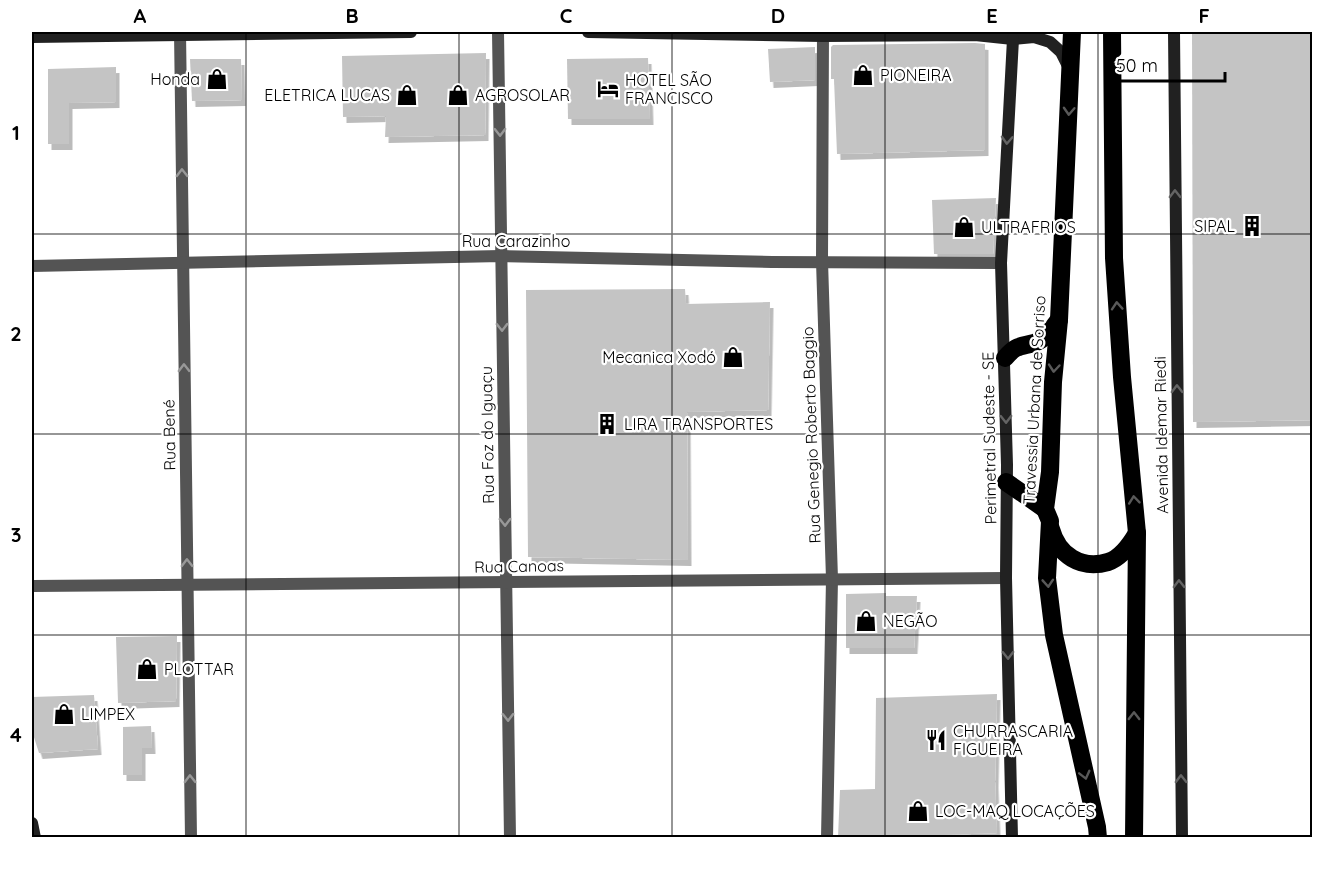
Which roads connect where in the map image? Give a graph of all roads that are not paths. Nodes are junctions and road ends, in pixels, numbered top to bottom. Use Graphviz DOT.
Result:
graph roads {
  1 [pos="411,32"];
  2 [pos="498,32"];
  3 [pos="588,32"];
  4 [pos="999,32"];
  5 [pos="1027,32"];
  6 [pos="1072,32"];
  7 [pos="1112,32"];
  8 [pos="1174,32"];
  9 [pos="180,34"];
  10 [pos="823,34"];
  11 [pos="32,37"];
  12 [pos="1013,39"];
  13 [pos="1071,73"];
  14 [pos="501,256"];
  15 [pos="822,261"];
  16 [pos="183,263"];
  17 [pos="1001,263"];
  18 [pos="32,266"];
  19 [pos="1059,320"];
  20 [pos="1005,358"];
  21 [pos="1006,482"];
  22 [pos="1048,515"];
  23 [pos="1137,533"];
  24 [pos="1006,578"];
  25 [pos="832,579"];
  26 [pos="506,583"];
  27 [pos="187,585"];
  28 [pos="32,586"];
  29 [pos="32,823"];
  30 [pos="35,837"];
  31 [pos="190,837"];
  32 [pos="510,837"];
  33 [pos="827,837"];
  34 [pos="1012,837"];
  35 [pos="1098,837"];
  36 [pos="1134,837"];
  37 [pos="1182,837"];
  1 -- 9 [label="street"];
  2 -- 14 [label="street, Rua Foz do Iguaçu, one-way"];
  3 -- 10 [label="street"];
  4 -- 12 [label="street"];
  5 -- 12 [label="street"];
  6 -- 13 [label="highway, Travessia Urbana de Sorriso"];
  23 -- 7 [label="highway, one-way"];
  37 -- 8 [label="street, Avenida Idemar Riedi, one-way"];
  9 -- 11 [label="street"];
  16 -- 9 [label="street, Rua Bené, one-way"];
  10 -- 12 [label="street"];
  10 -- 15 [label="street, Rua Genegio Roberto Baggio"];
  12 -- 13 [label="street"];
  12 -- 17 [label="street, Perimetral Sudeste - SE, one-way"];
  13 -- 19 [label="highway, Travessia Urbana de Sorriso, one-way"];
  14 -- 15 [label="street, Rua Carazinho"];
  14 -- 16 [label="street, Rua Carazinho"];
  14 -- 26 [label="street, Rua Foz do Iguaçu, one-way"];
  15 -- 17 [label="street, Rua Carazinho"];
  15 -- 25 [label="street, Rua Genegio Roberto Baggio"];
  16 -- 18 [label="street, Rua Carazinho"];
  27 -- 16 [label="street, Rua Bené, one-way"];
  17 -- 20 [label="street, Perimetral Sudeste - SE"];
  19 -- 20 [label="highway"];
  19 -- 22 [label="highway, Travessia Urbana de Sorriso, one-way"];
  20 -- 21 [label="street, Perimetral Sudeste - SE, one-way"];
  21 -- 22 [label="highway"];
  21 -- 24 [label="street, Perimetral Sudeste - SE"];
  22 -- 23 [label="highway"];
  22 -- 35 [label="highway, Travessia Urbana de Sorriso, one-way"];
  36 -- 23 [label="highway, one-way"];
  24 -- 25 [label="street, Rua Canoas"];
  24 -- 34 [label="street, Perimetral Sudeste - SE, one-way"];
  25 -- 26 [label="street, Rua Canoas"];
  25 -- 33 [label="street, Rua Genegio Roberto Baggio"];
  26 -- 27 [label="street, Rua Canoas"];
  26 -- 32 [label="street, Rua Foz do Iguaçu, one-way"];
  27 -- 28 [label="street, Rua Canoas"];
  31 -- 27 [label="street, Rua Bené, one-way"];
  29 -- 30 [label="street"];
}
